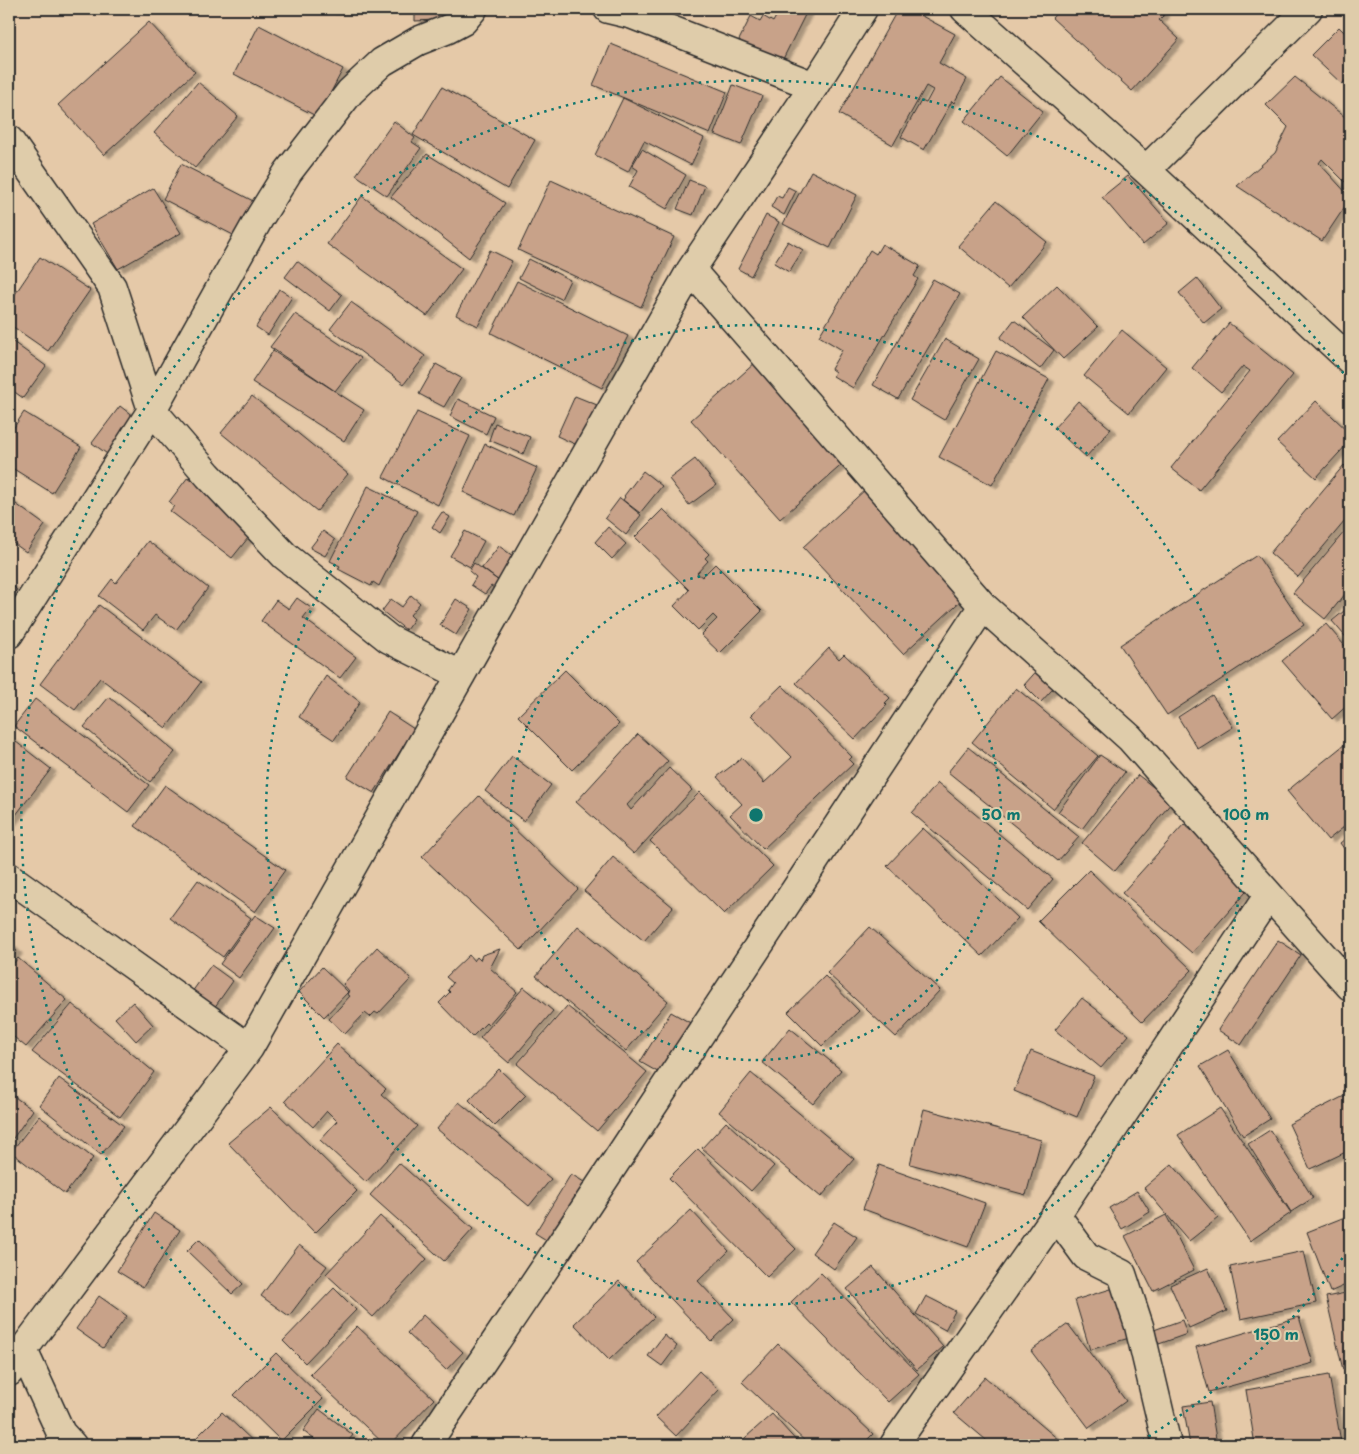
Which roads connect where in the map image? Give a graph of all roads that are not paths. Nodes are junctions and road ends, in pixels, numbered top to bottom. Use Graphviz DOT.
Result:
graph roads {
  1 [pos="474,9"];
  2 [pos="608,9"];
  3 [pos="863,9"];
  4 [pos="966,9"];
  5 [pos="1308,9"];
  6 [pos="814,86"];
  7 [pos="9,140"];
  8 [pos="1146,170"];
  9 [pos="691,270"];
  10 [pos="1350,360"];
  11 [pos="152,410"];
  12 [pos="983,606"];
  13 [pos="9,634"];
  14 [pos="462,675"];
  15 [pos="9,877"];
  16 [pos="1268,896"];
  17 [pos="1350,986"];
  18 [pos="249,1048"];
  19 [pos="1056,1215"];
  20 [pos="23,1350"];
  21 [pos="9,1372"];
  22 [pos="429,1444"];
  23 [pos="72,1445"];
  24 [pos="894,1445"];
  25 [pos="1167,1445"];
  1 -- 11 [label="street"];
  2 -- 6 [label="street"];
  3 -- 6 [label="street"];
  4 -- 8 [label="street"];
  5 -- 8 [label="street"];
  6 -- 9 [label="street"];
  7 -- 11 [label="street"];
  8 -- 10 [label="street"];
  9 -- 12 [label="street"];
  9 -- 14 [label="street"];
  11 -- 13 [label="street"];
  11 -- 14 [label="street"];
  12 -- 16 [label="street"];
  12 -- 22 [label="street"];
  14 -- 18 [label="street"];
  15 -- 18 [label="street"];
  16 -- 17 [label="street"];
  16 -- 19 [label="street"];
  18 -- 20 [label="street"];
  19 -- 24 [label="street"];
  19 -- 25 [label="street"];
  20 -- 21 [label="street"];
  20 -- 23 [label="street"];
}
